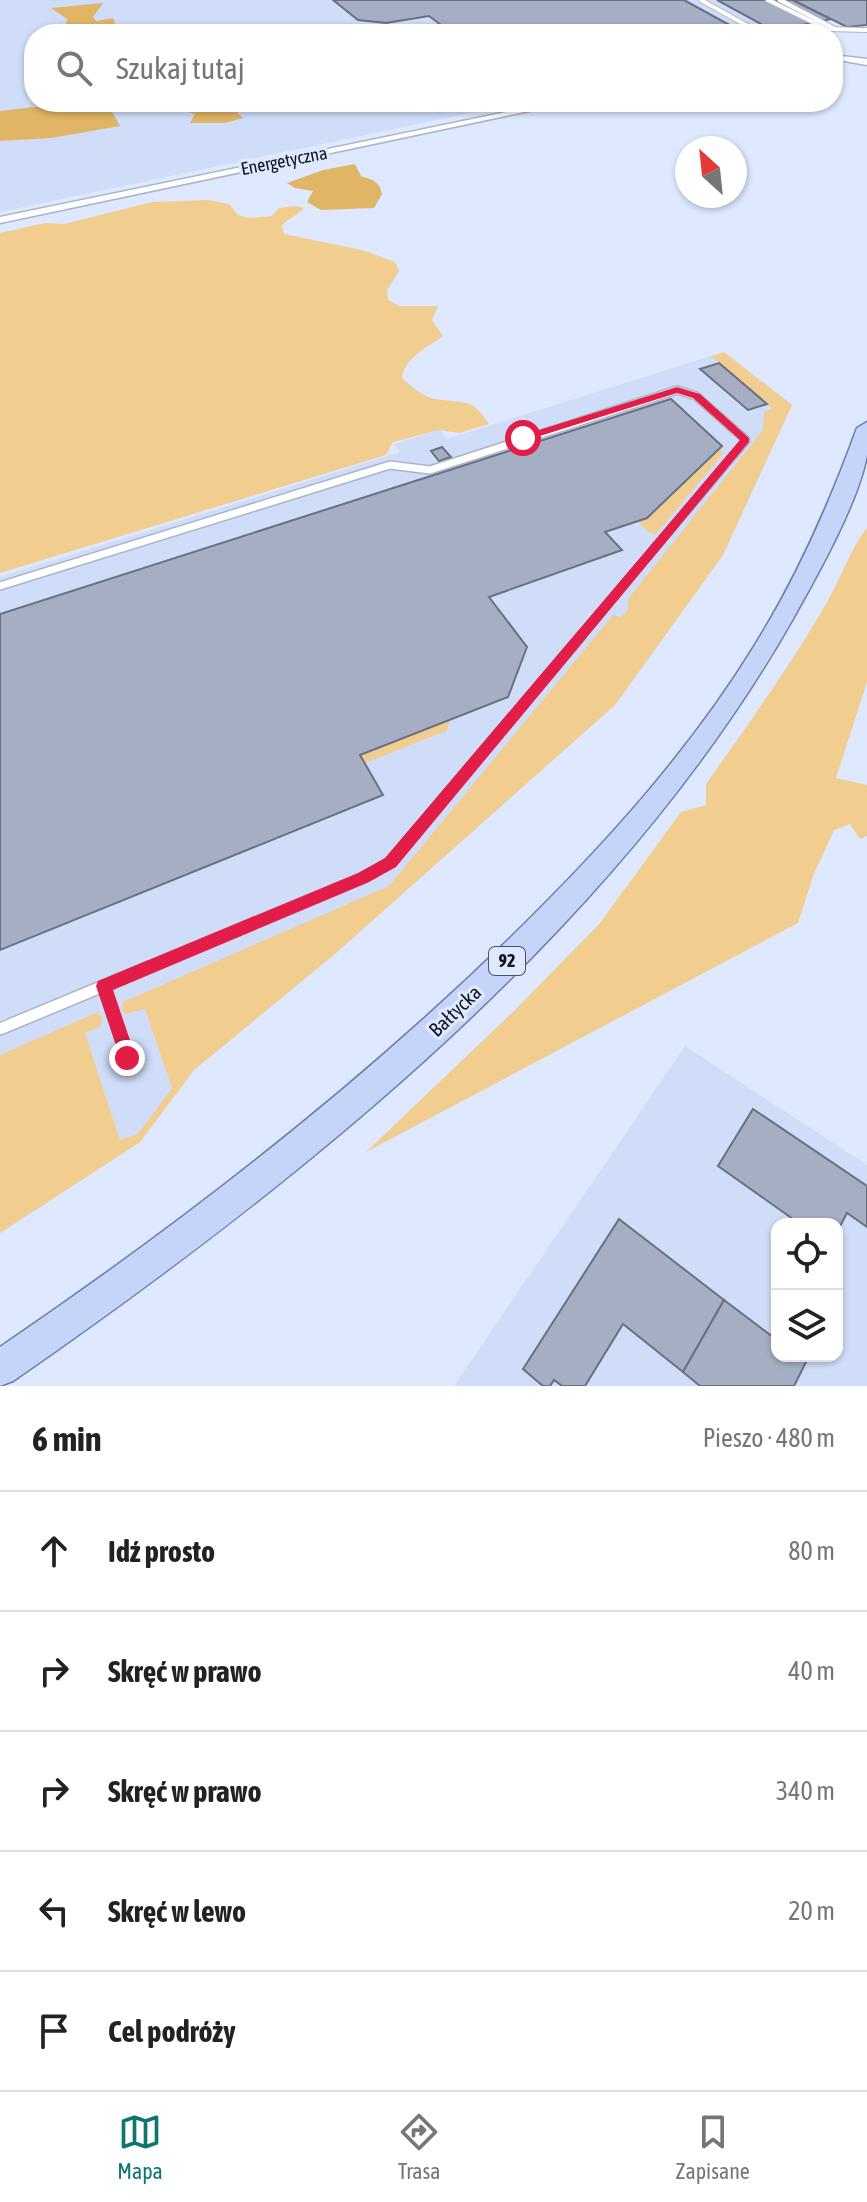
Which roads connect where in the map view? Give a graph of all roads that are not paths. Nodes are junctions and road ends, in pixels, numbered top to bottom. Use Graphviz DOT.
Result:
graph roads {
  1 [pos="701,0"];
  2 [pos="768,0"];
  3 [pos="780,0"];
  4 [pos="744,24"];
  5 [pos="813,24"];
  6 [pos="824,24"];
  7 [pos="867,30"];
  8 [pos="843,34"];
  9 [pos="843,58"];
  10 [pos="867,62"];
  11 [pos="520,112"];
  12 [pos="0,220"];
  13 [pos="867,428"];
  14 [pos="0,586"];
  15 [pos="104,986"];
  16 [pos="0,1029"];
  17 [pos="127,1058"];
  18 [pos="0,1368"];
  1 -- 4 [label="lane"];
  2 -- 5 [label="lane"];
  3 -- 6 [label="lane"];
  7 -- 8 [label="lane"];
  9 -- 10 [label="street"];
  11 -- 12 [label="street, Energetyczna"];
  13 -- 18 [label="main road, Bałtycka / 92"];
  14 -- 15 [label="lane"];
  15 -- 16 [label="lane"];
  15 -- 17 [label="lane"];
}
